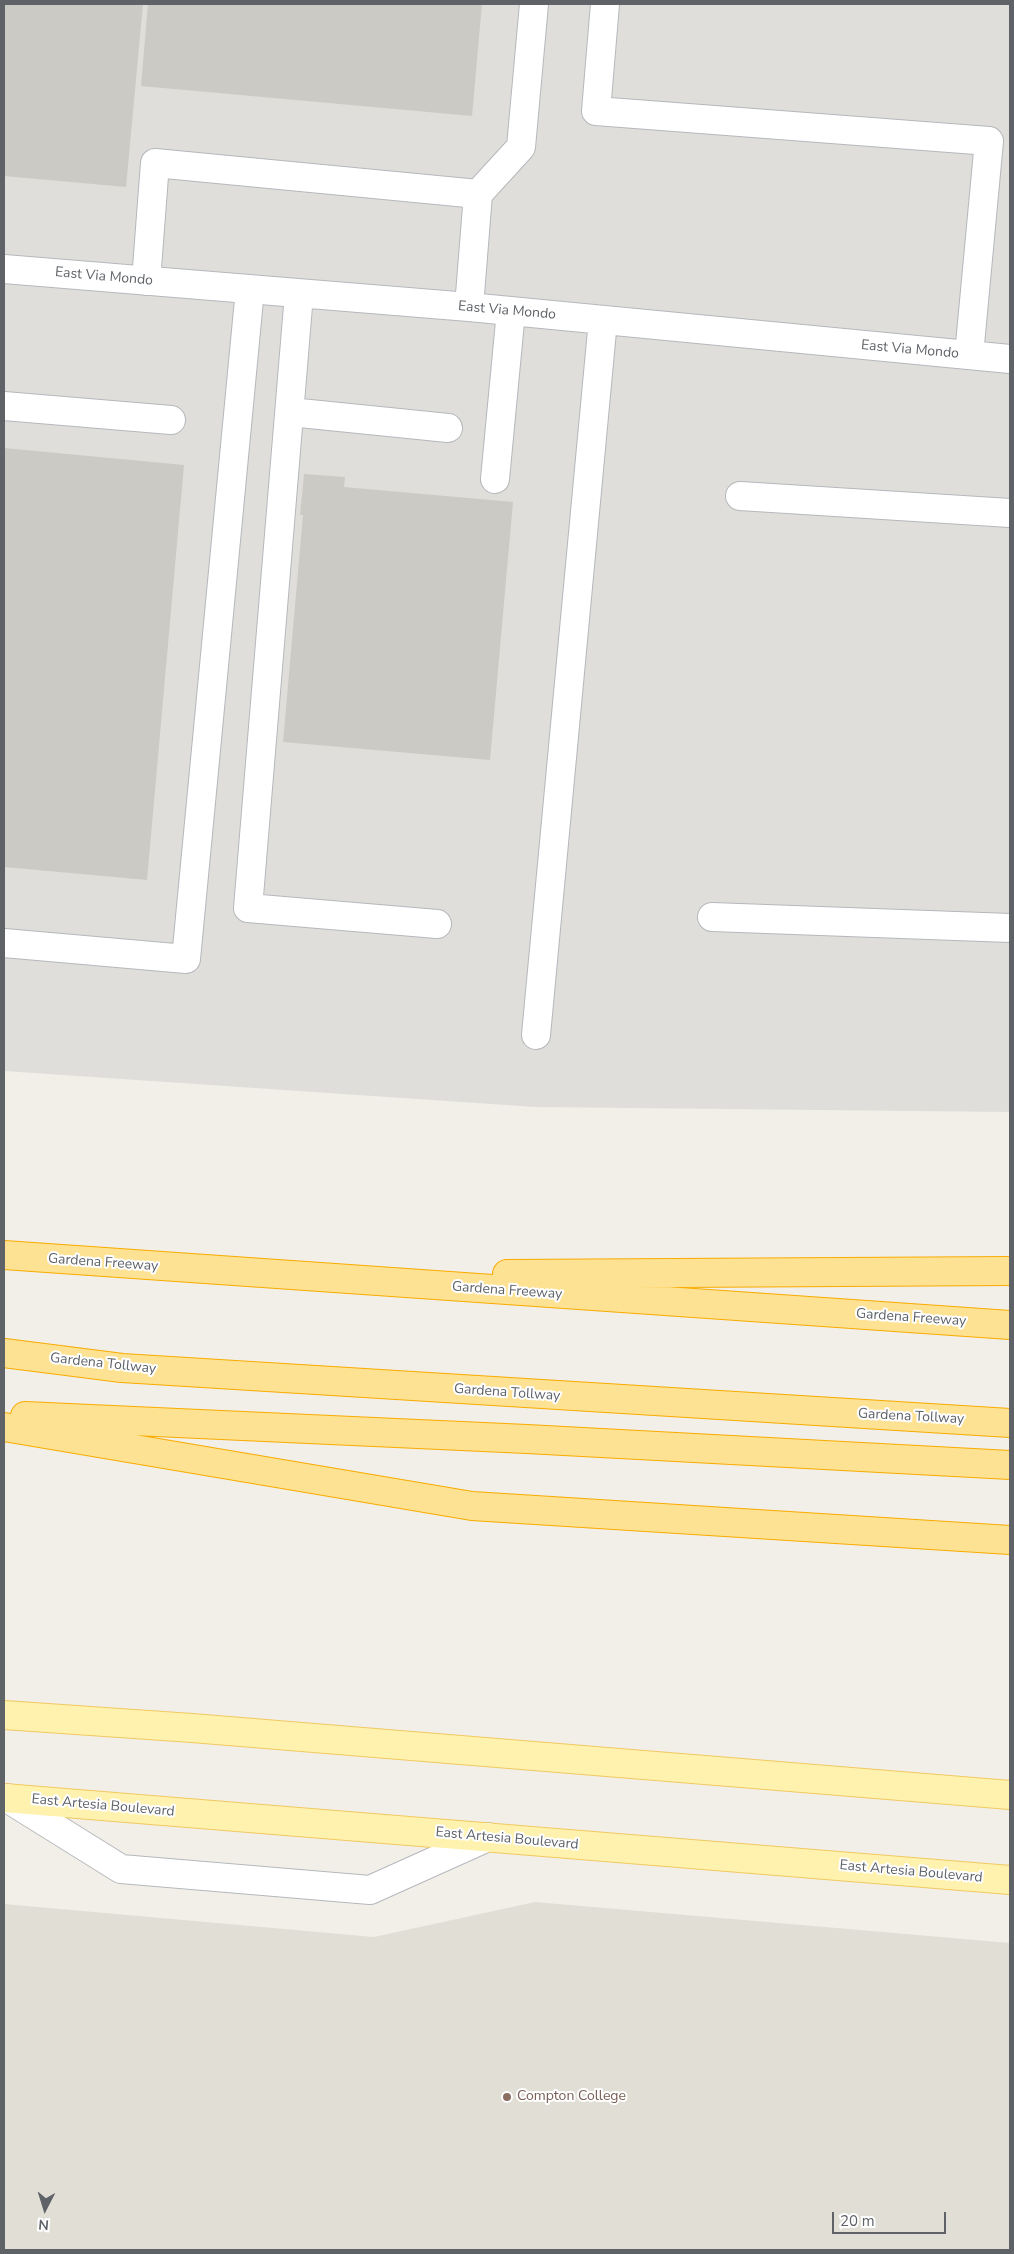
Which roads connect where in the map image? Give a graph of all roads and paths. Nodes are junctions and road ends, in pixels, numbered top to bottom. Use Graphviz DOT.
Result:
graph roads {
  1 [pos="534,4"];
  2 [pos="605,4"];
  3 [pos="478,194"];
  4 [pos="4,269"];
  5 [pos="146,281"];
  6 [pos="250,289"];
  7 [pos="299,294"];
  8 [pos="469,307"];
  9 [pos="511,311"];
  10 [pos="603,320"];
  11 [pos="969,355"];
  12 [pos="1010,359"];
  13 [pos="4,406"];
  14 [pos="290,412"];
  15 [pos="171,420"];
  16 [pos="448,428"];
  17 [pos="495,479"];
  18 [pos="740,496"];
  19 [pos="1010,513"];
  20 [pos="712,917"];
  21 [pos="437,924"];
  22 [pos="1010,928"];
  23 [pos="4,943"];
  24 [pos="536,1035"];
  25 [pos="4,1255"];
  26 [pos="1010,1271"];
  27 [pos="288,1276"];
  28 [pos="1010,1325"];
  29 [pos="4,1353"];
  30 [pos="4,1415"];
  31 [pos="1010,1423"];
  32 [pos="4,1427"];
  33 [pos="1010,1465"];
  34 [pos="1010,1540"];
  35 [pos="4,1715"];
  36 [pos="1010,1796"];
  37 [pos="5,1798"];
  38 [pos="488,1837"];
  39 [pos="1010,1880"];
  1 -- 3 [label="street"];
  2 -- 11 [label="street"];
  3 -- 5 [label="street"];
  3 -- 8 [label="street"];
  4 -- 5 [label="street, East Via Mondo"];
  5 -- 6 [label="street, East Via Mondo"];
  6 -- 7 [label="street, East Via Mondo"];
  6 -- 23 [label="street"];
  7 -- 8 [label="street, East Via Mondo"];
  7 -- 14 [label="street"];
  8 -- 9 [label="street, East Via Mondo"];
  9 -- 10 [label="street, East Via Mondo"];
  9 -- 17 [label="street"];
  10 -- 11 [label="street, East Via Mondo"];
  10 -- 24 [label="street"];
  11 -- 12 [label="street, East Via Mondo"];
  13 -- 15 [label="street"];
  14 -- 16 [label="street"];
  14 -- 21 [label="street"];
  18 -- 19 [label="street"];
  20 -- 22 [label="street"];
  25 -- 27 [label="highway, Gardena Freeway"];
  26 -- 27 [label="highway"];
  27 -- 28 [label="highway, Gardena Freeway"];
  29 -- 31 [label="highway, Gardena Tollway"];
  30 -- 33 [label="highway"];
  32 -- 34 [label="highway"];
  35 -- 36 [label="main road"];
  37 -- 38 [label="main road, East Artesia Boulevard"];
  37 -- 38 [label="street"];
  38 -- 39 [label="main road, East Artesia Boulevard"];
}
